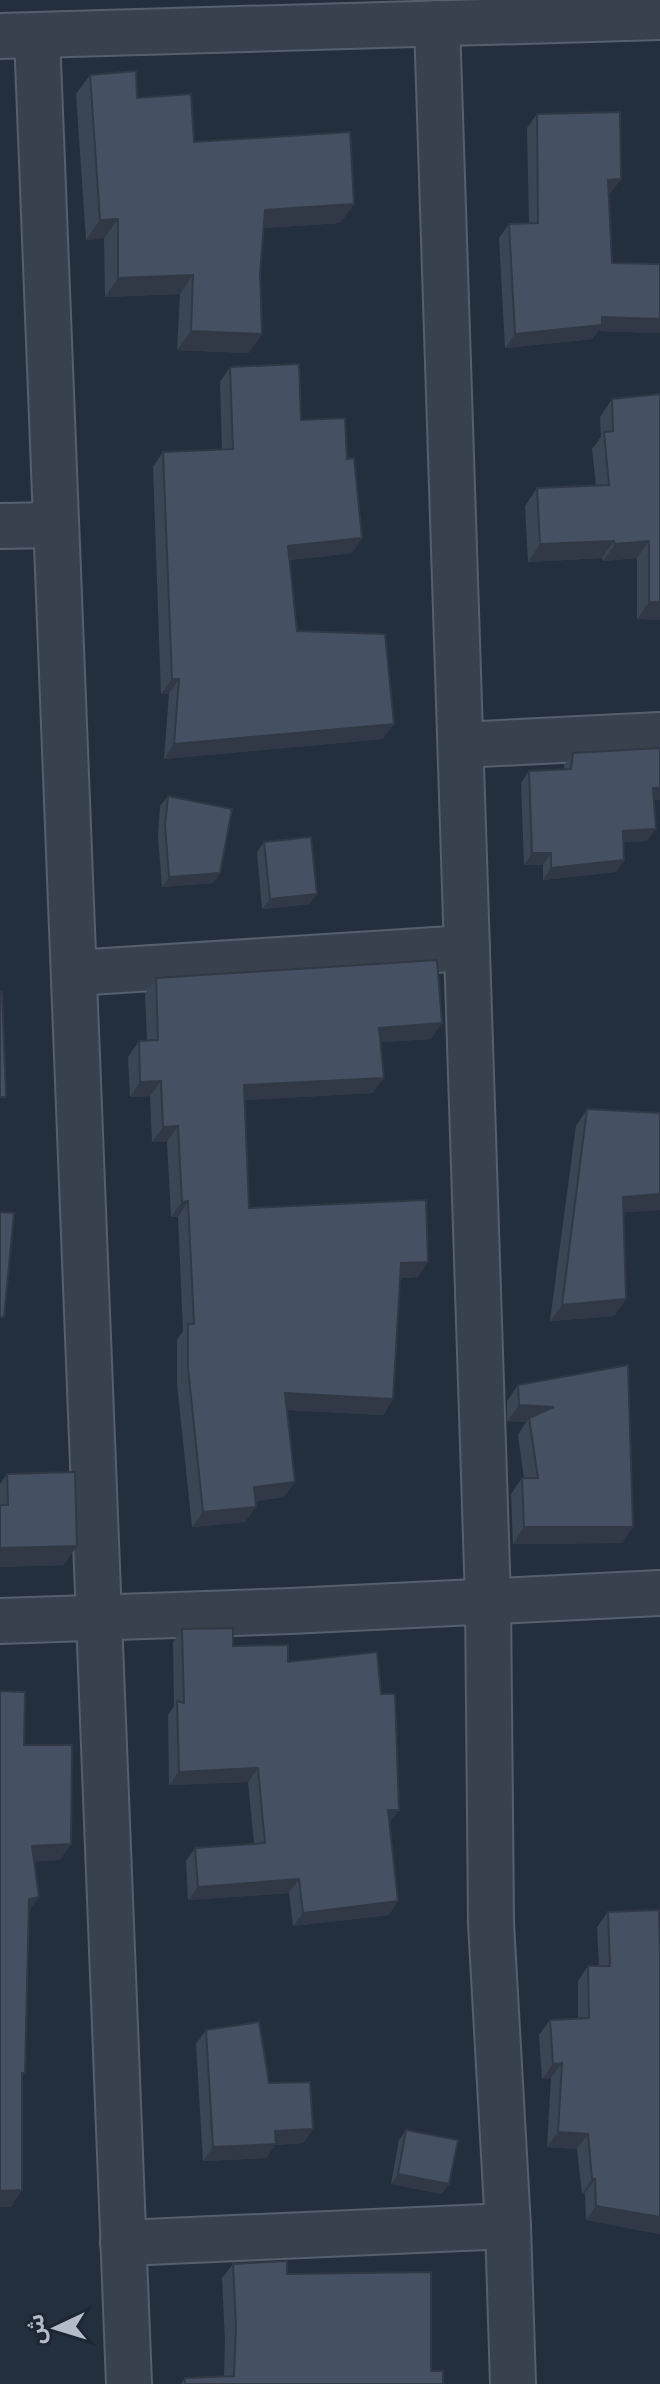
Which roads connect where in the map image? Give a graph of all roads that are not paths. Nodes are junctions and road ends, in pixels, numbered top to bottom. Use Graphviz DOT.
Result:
graph roads {
  1 [pos="372,13"];
  2 [pos="660,17"];
  3 [pos="437,23"];
  4 [pos="18,35"];
  5 [pos="56,525"];
  6 [pos="0,526"];
  7 [pos="660,735"];
  8 [pos="461,745"];
  9 [pos="467,948"];
  10 [pos="74,973"];
  11 [pos="660,1593"];
  12 [pos="488,1600"];
  13 [pos="99,1618"];
  14 [pos="0,1621"];
  15 [pos="508,2226"];
  16 [pos="123,2243"];
  17 [pos="129,2384"];
  18 [pos="513,2384"];
  1 -- 3 [label="street"];
  1 -- 4 [label="street"];
  2 -- 3 [label="street"];
  3 -- 8 [label="street"];
  4 -- 5 [label="street"];
  5 -- 6 [label="street"];
  5 -- 10 [label="street"];
  7 -- 8 [label="street"];
  8 -- 9 [label="street"];
  9 -- 10 [label="street"];
  9 -- 12 [label="street"];
  10 -- 13 [label="street"];
  11 -- 12 [label="street"];
  12 -- 13 [label="street"];
  12 -- 15 [label="street"];
  13 -- 14 [label="street"];
  13 -- 16 [label="street"];
  15 -- 16 [label="street"];
  15 -- 18 [label="street"];
  16 -- 17 [label="street"];
}
